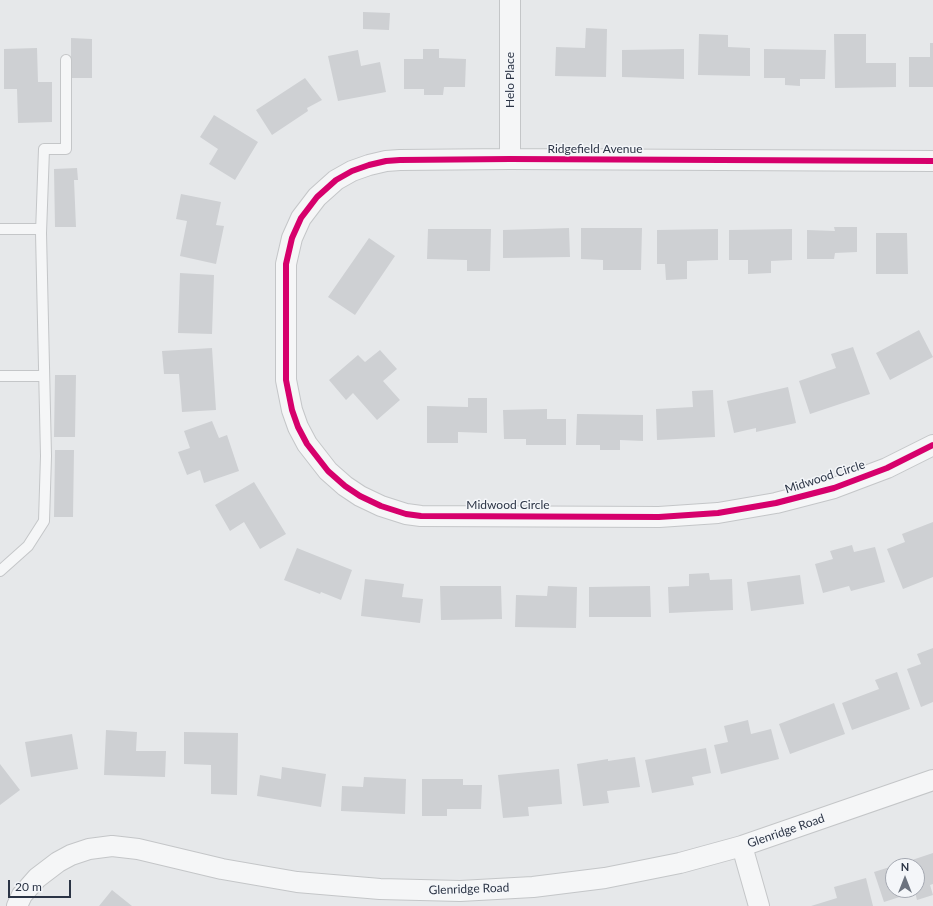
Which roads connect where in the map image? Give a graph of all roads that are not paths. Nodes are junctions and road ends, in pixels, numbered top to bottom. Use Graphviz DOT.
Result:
graph roads {
  1 [pos="510,0"];
  2 [pos="66,60"];
  3 [pos="510,159"];
  4 [pos="933,161"];
  5 [pos="41,228"];
  6 [pos="0,229"];
  7 [pos="292,238"];
  8 [pos="0,376"];
  9 [pos="44,376"];
  10 [pos="933,445"];
  11 [pos="0,571"];
  12 [pos="933,780"];
  13 [pos="742,846"];
  14 [pos="17,906"];
  15 [pos="759,906"];
  1 -- 3 [label="street, Helo Place"];
  2 -- 5 [label="lane"];
  3 -- 4 [label="street, Ridgefield Avenue"];
  3 -- 7 [label="street, Ridgefield Avenue"];
  5 -- 6 [label="lane"];
  5 -- 9 [label="lane"];
  7 -- 10 [label="street, Midwood Circle"];
  8 -- 9 [label="lane"];
  9 -- 11 [label="lane"];
  12 -- 13 [label="street, Glenridge Road"];
  13 -- 14 [label="street, Glenridge Road"];
  13 -- 15 [label="street"];
}
